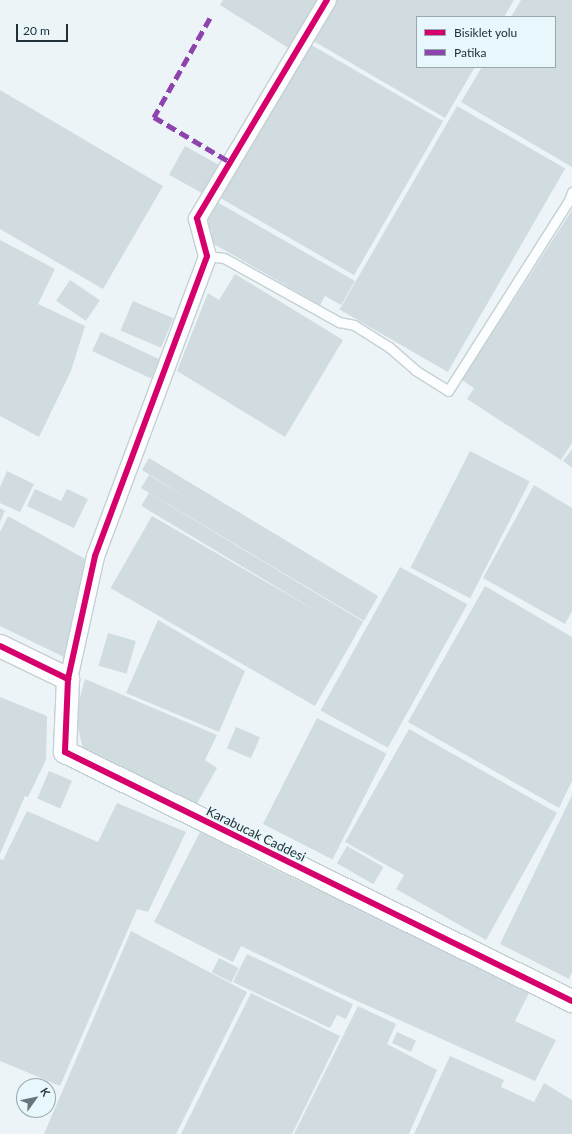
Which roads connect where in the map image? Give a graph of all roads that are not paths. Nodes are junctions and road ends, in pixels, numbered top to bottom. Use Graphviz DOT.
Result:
graph roads {
  1 [pos="326,0"];
  2 [pos="572,192"];
  3 [pos="207,256"];
  4 [pos="0,646"];
  5 [pos="68,679"];
  6 [pos="572,1001"];
  1 -- 3 [label="street"];
  2 -- 3 [label="lane"];
  3 -- 5 [label="street"];
  4 -- 5 [label="street"];
  5 -- 6 [label="street, Karabucak Caddesi"];
}
